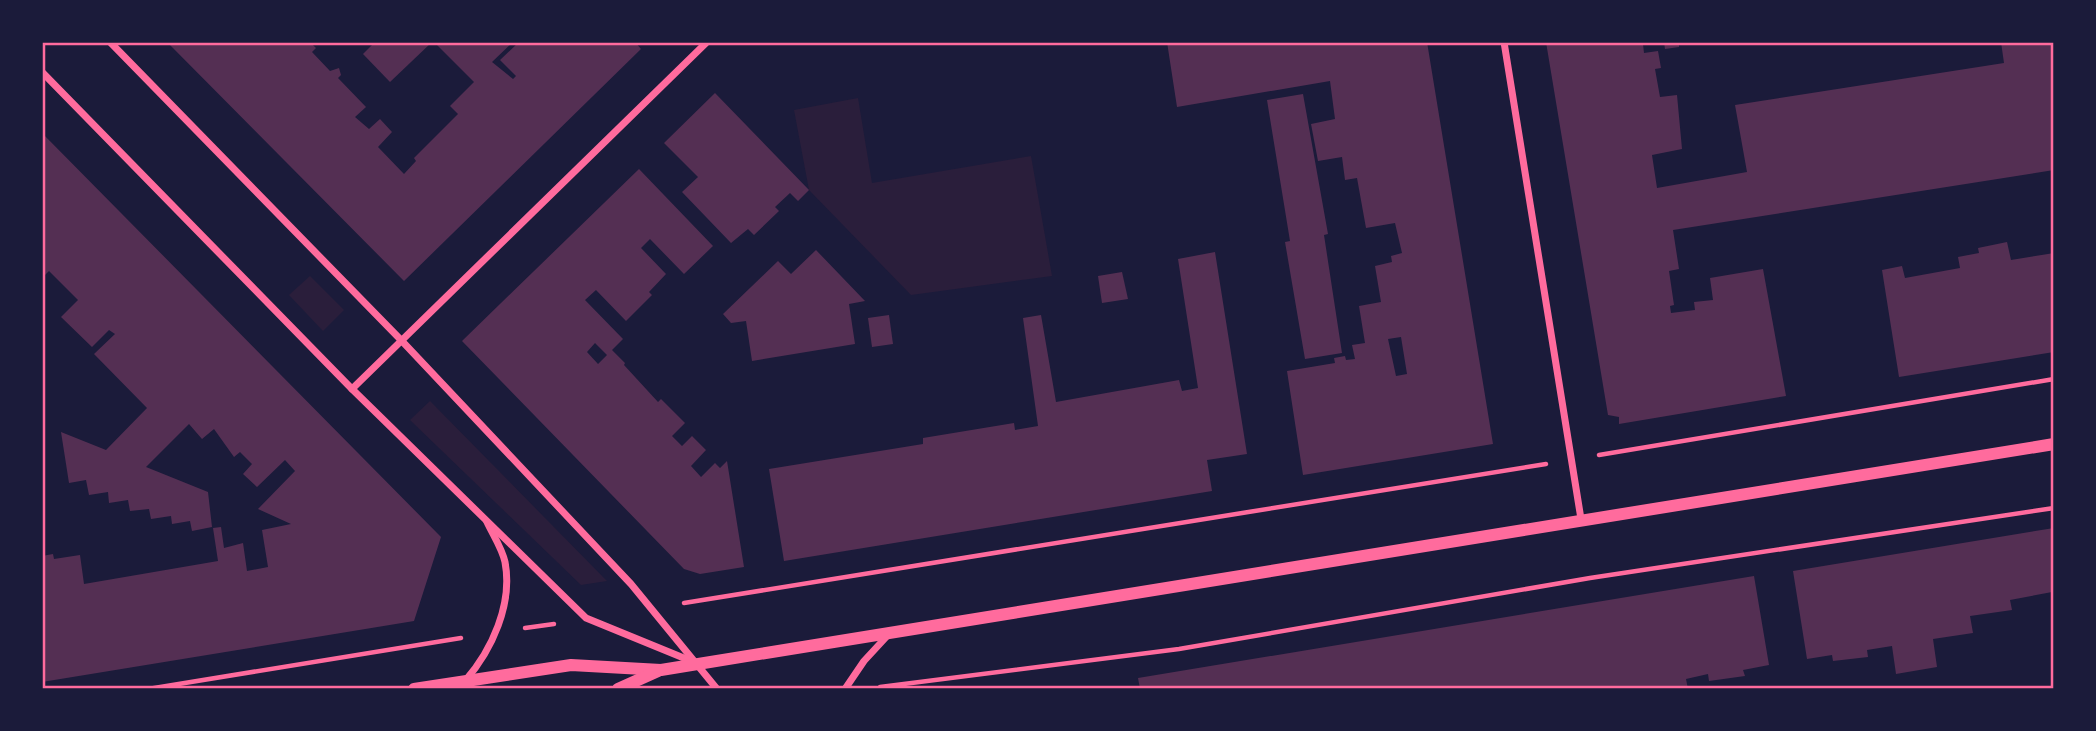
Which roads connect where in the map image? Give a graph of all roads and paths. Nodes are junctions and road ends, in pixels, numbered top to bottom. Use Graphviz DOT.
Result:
graph roads {
  1 [pos="110,42"];
  2 [pos="707,42"];
  3 [pos="1504,42"];
  4 [pos="42,72"];
  5 [pos="401,340"];
  6 [pos="2054,379"];
  7 [pos="352,388"];
  8 [pos="2054,444"];
  9 [pos="1572,460"];
  10 [pos="2054,508"];
  11 [pos="484,515"];
  12 [pos="1581,519"];
  13 [pos="650,608"];
  14 [pos="586,618"];
  15 [pos="495,633"];
  16 [pos="889,633"];
  17 [pos="696,664"];
  18 [pos="661,670"];
  19 [pos="464,681"];
  20 [pos="876,687"];
  21 [pos="148,689"];
  22 [pos="414,689"];
  23 [pos="618,689"];
  24 [pos="718,689"];
  25 [pos="845,689"];
  1 -- 5 [label="street"];
  2 -- 5 [label="street"];
  3 -- 9 [label="street"];
  4 -- 7 [label="street"];
  5 -- 7 [label="street"];
  5 -- 13 [label="street"];
  6 -- 9 [label="path"];
  7 -- 11 [label="street"];
  8 -- 12 [label="street"];
  9 -- 12 [label="street"];
  9 -- 13 [label="path"];
  10 -- 20 [label="path"];
  11 -- 14 [label="street"];
  11 -- 15 [label="street"];
  12 -- 16 [label="street"];
  13 -- 17 [label="street"];
  14 -- 15 [label="path"];
  14 -- 17 [label="street"];
  15 -- 19 [label="street"];
  15 -- 21 [label="path"];
  16 -- 17 [label="street"];
  16 -- 25 [label="street"];
  17 -- 18 [label="street"];
  17 -- 24 [label="street"];
  18 -- 19 [label="street"];
  18 -- 23 [label="street"];
  19 -- 22 [label="street"];
}
